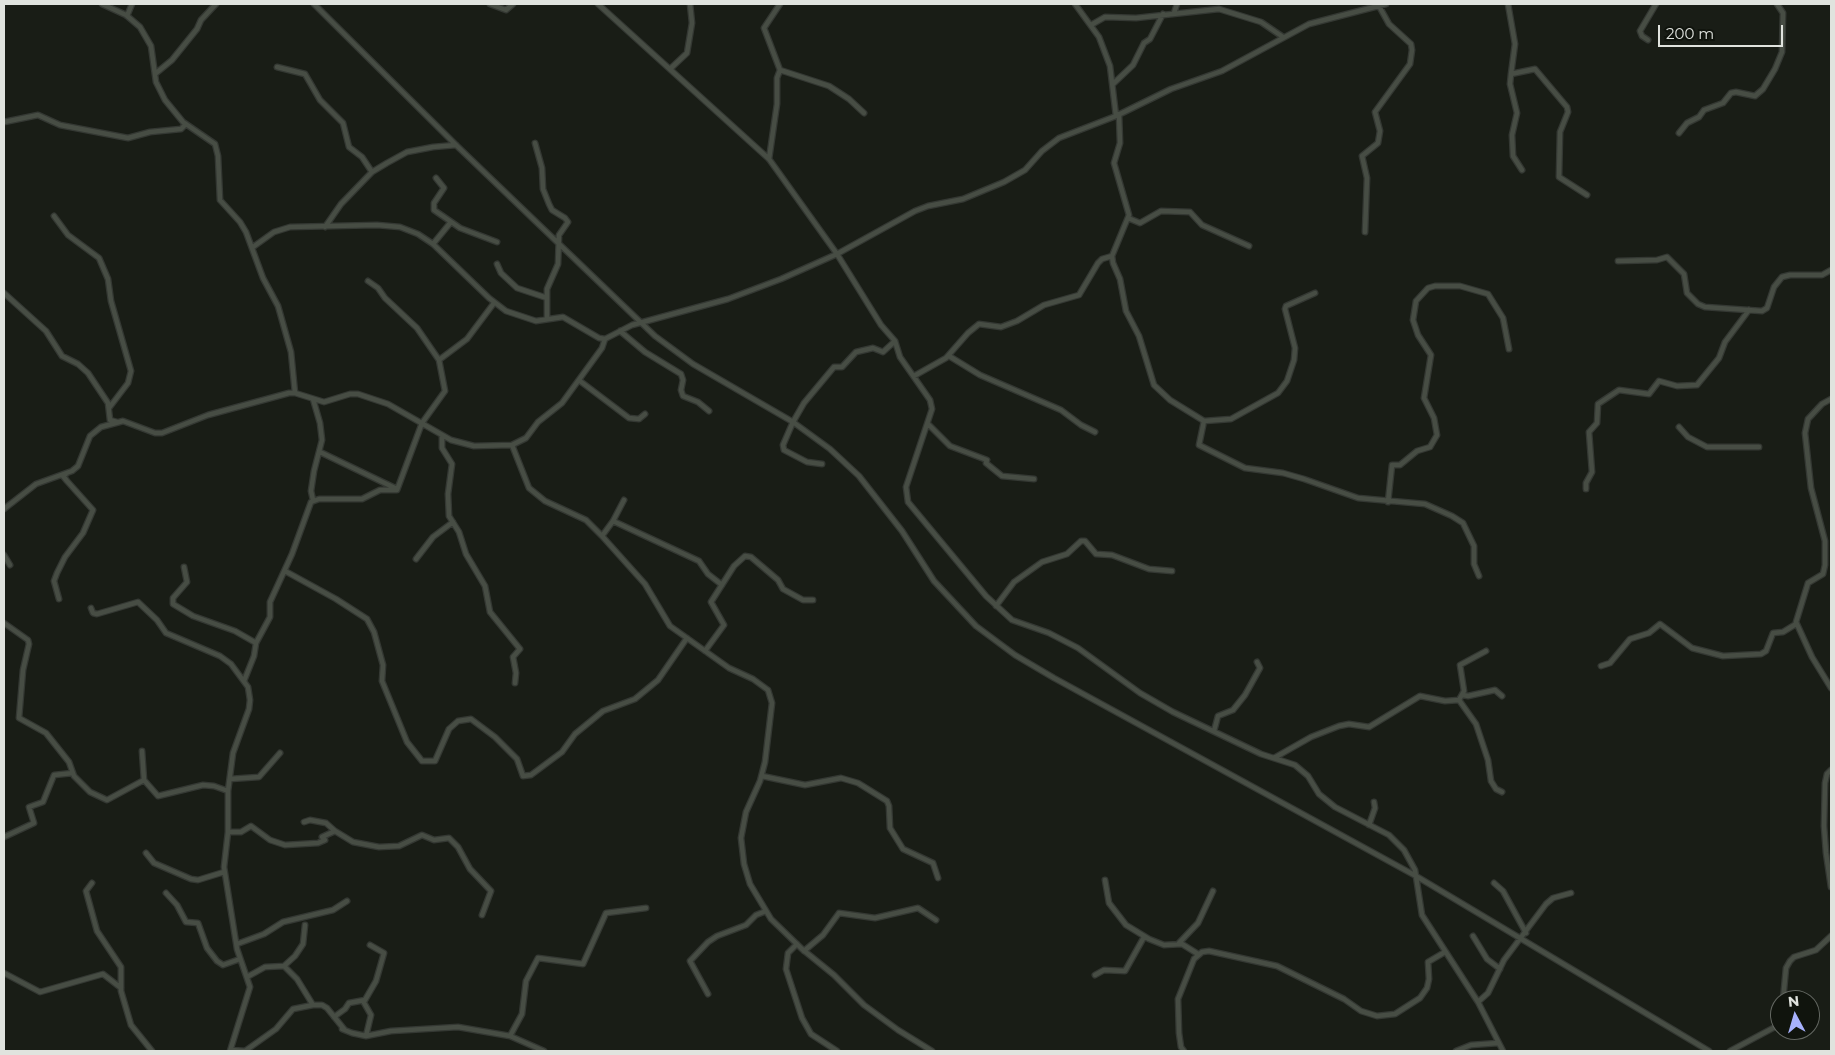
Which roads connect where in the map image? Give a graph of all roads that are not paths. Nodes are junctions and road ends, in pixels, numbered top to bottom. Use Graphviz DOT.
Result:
graph roads {
  1 [pos="102,4"];
  2 [pos="132,4"];
  3 [pos="216,4"];
  4 [pos="314,4"];
  5 [pos="490,4"];
  6 [pos="513,4"];
  7 [pos="598,4"];
  8 [pos="690,4"];
  9 [pos="780,4"];
  10 [pos="1075,4"];
  11 [pos="1177,4"];
  12 [pos="1386,4"];
  13 [pos="1508,4"];
  14 [pos="1656,4"];
  15 [pos="1777,4"];
  16 [pos="1379,6"];
  17 [pos="1174,13"];
  18 [pos="1163,14"];
  19 [pos="127,16"];
  20 [pos="1091,25"];
  21 [pos="1284,37"];
  22 [pos="1648,40"];
  23 [pos="277,67"];
  24 [pos="670,69"];
  25 [pos="780,70"];
  26 [pos="155,74"];
  27 [pos="1511,74"];
  28 [pos="1113,84"];
  29 [pos="864,113"];
  30 [pos="1118,115"];
  31 [pos="4,122"];
  32 [pos="186,124"];
  33 [pos="1679,134"];
  34 [pos="535,144"];
  35 [pos="456,145"];
  36 [pos="769,159"];
  37 [pos="1522,170"];
  38 [pos="372,172"];
  39 [pos="436,178"];
  40 [pos="1587,195"];
  41 [pos="54,216"];
  42 [pos="1128,218"];
  43 [pos="451,222"];
  44 [pos="325,227"];
  45 [pos="1365,232"];
  46 [pos="497,242"];
  47 [pos="433,244"];
  48 [pos="558,244"];
  49 [pos="1249,246"];
  50 [pos="253,248"];
  51 [pos="837,254"];
  52 [pos="1112,256"];
  53 [pos="1618,261"];
  54 [pos="497,264"];
  55 [pos="1831,270"];
  56 [pos="368,281"];
  57 [pos="4,293"];
  58 [pos="1315,294"];
  59 [pos="548,298"];
  60 [pos="494,303"];
  61 [pos="1749,310"];
  62 [pos="547,319"];
  63 [pos="640,323"];
  64 [pos="620,331"];
  65 [pos="605,339"];
  66 [pos="896,341"];
  67 [pos="1509,349"];
  68 [pos="949,356"];
  69 [pos="439,360"];
  70 [pos="914,376"];
  71 [pos="580,381"];
  72 [pos="295,393"];
  73 [pos="313,399"];
  74 [pos="1831,399"];
  75 [pos="109,408"];
  76 [pos="709,411"];
  77 [pos="645,414"];
  78 [pos="1204,421"];
  79 [pos="117,422"];
  80 [pos="793,422"];
  81 [pos="422,423"];
  82 [pos="928,424"];
  83 [pos="1679,427"];
  84 [pos="1095,432"];
  85 [pos="442,437"];
  86 [pos="512,445"];
  87 [pos="1759,447"];
  88 [pos="320,452"];
  89 [pos="822,464"];
  90 [pos="67,473"];
  91 [pos="1034,479"];
  92 [pos="397,489"];
  93 [pos="1586,490"];
  94 [pos="313,500"];
  95 [pos="624,500"];
  96 [pos="1388,502"];
  97 [pos="4,509"];
  98 [pos="613,521"];
  99 [pos="453,522"];
  100 [pos="602,536"];
  101 [pos="4,555"];
  102 [pos="416,559"];
  103 [pos="10,565"];
  104 [pos="184,567"];
  105 [pos="284,571"];
  106 [pos="1172,571"];
  107 [pos="1479,576"];
  108 [pos="722,585"];
  109 [pos="59,599"];
  110 [pos="813,600"];
  111 [pos="996,606"];
  112 [pos="91,608"];
  113 [pos="4,623"];
  114 [pos="1796,624"];
  115 [pos="687,638"];
  116 [pos="256,643"];
  117 [pos="705,651"];
  118 [pos="1486,651"];
  119 [pos="1257,662"];
  120 [pos="1601,666"];
  121 [pos="244,681"];
  122 [pos="515,683"];
  123 [pos="1831,688"];
  124 [pos="1463,695"];
  125 [pos="1502,696"];
  126 [pos="1459,700"];
  127 [pos="1214,731"];
  128 [pos="142,751"];
  129 [pos="280,753"];
  130 [pos="1274,758"];
  131 [pos="1831,770"];
  132 [pos="73,773"];
  133 [pos="762,776"];
  134 [pos="230,779"];
  135 [pos="144,780"];
  136 [pos="228,791"];
  137 [pos="1502,792"];
  138 [pos="1374,802"];
  139 [pos="304,822"];
  140 [pos="1369,825"];
  141 [pos="335,831"];
  142 [pos="228,832"];
  143 [pos="4,837"];
  144 [pos="146,853"];
  145 [pos="224,872"];
  146 [pos="1416,876"];
  147 [pos="938,878"];
  148 [pos="1105,880"];
  149 [pos="92,883"];
  150 [pos="1494,883"];
  151 [pos="1831,887"];
  152 [pos="1213,891"];
  153 [pos="166,893"];
  154 [pos="1571,893"];
  155 [pos="346,901"];
  156 [pos="646,908"];
  157 [pos="766,911"];
  158 [pos="482,915"];
  159 [pos="936,920"];
  160 [pos="305,925"];
  161 [pos="1526,933"];
  162 [pos="1474,936"];
  163 [pos="1831,936"];
  164 [pos="1144,937"];
  165 [pos="1522,939"];
  166 [pos="1179,943"];
  167 [pos="237,944"];
  168 [pos="797,944"];
  169 [pos="370,945"];
  170 [pos="804,951"];
  171 [pos="1445,952"];
  172 [pos="1198,954"];
  173 [pos="240,959"];
  174 [pos="284,966"];
  175 [pos="1500,968"];
  176 [pos="4,973"];
  177 [pos="1095,975"];
  178 [pos="247,977"];
  179 [pos="121,988"];
  180 [pos="1785,990"];
  181 [pos="708,994"];
  182 [pos="363,1001"];
  183 [pos="1478,1002"];
  184 [pos="313,1005"];
  185 [pos="334,1017"];
  186 [pos="1770,1030"];
  187 [pos="366,1036"];
  188 [pos="510,1036"];
  189 [pos="1498,1043"];
  190 [pos="152,1051"];
  191 [pos="231,1051"];
  192 [pos="544,1051"];
  193 [pos="837,1051"];
  194 [pos="932,1051"];
  195 [pos="1184,1051"];
  196 [pos="1456,1051"];
  197 [pos="1503,1051"];
  198 [pos="1709,1051"];
  199 [pos="1730,1051"];
  1 -- 19 [label="street"];
  2 -- 19 [label="street"];
  3 -- 26 [label="street"];
  4 -- 35 [label="street"];
  5 -- 6 [label="street"];
  7 -- 24 [label="street"];
  8 -- 24 [label="street"];
  9 -- 25 [label="street"];
  10 -- 20 [label="street"];
  11 -- 17 [label="street"];
  12 -- 16 [label="street"];
  13 -- 27 [label="street"];
  14 -- 22 [label="street"];
  15 -- 33 [label="street"];
  16 -- 21 [label="street"];
  16 -- 45 [label="street"];
  17 -- 18 [label="street"];
  17 -- 21 [label="street"];
  18 -- 20 [label="street"];
  18 -- 28 [label="street"];
  19 -- 26 [label="street"];
  20 -- 28 [label="street"];
  21 -- 30 [label="street"];
  23 -- 38 [label="street"];
  24 -- 36 [label="street"];
  25 -- 29 [label="street"];
  25 -- 36 [label="street"];
  26 -- 32 [label="street"];
  27 -- 37 [label="street"];
  27 -- 40 [label="street"];
  28 -- 30 [label="street"];
  30 -- 42 [label="street"];
  30 -- 51 [label="street"];
  31 -- 32 [label="street"];
  32 -- 50 [label="street"];
  34 -- 48 [label="street"];
  35 -- 38 [label="street"];
  35 -- 48 [label="street"];
  36 -- 51 [label="street"];
  38 -- 44 [label="street"];
  39 -- 43 [label="street"];
  41 -- 75 [label="street"];
  42 -- 49 [label="street"];
  42 -- 52 [label="street"];
  43 -- 46 [label="street"];
  43 -- 47 [label="street"];
  44 -- 47 [label="street"];
  44 -- 50 [label="street"];
  47 -- 60 [label="street"];
  48 -- 59 [label="street"];
  48 -- 63 [label="street"];
  50 -- 72 [label="street"];
  51 -- 63 [label="street"];
  51 -- 66 [label="street"];
  52 -- 68 [label="street"];
  52 -- 78 [label="street"];
  53 -- 61 [label="street"];
  54 -- 59 [label="street"];
  55 -- 61 [label="street"];
  56 -- 69 [label="street"];
  57 -- 75 [label="street"];
  58 -- 78 [label="street"];
  59 -- 62 [label="street"];
  60 -- 62 [label="street"];
  60 -- 69 [label="street"];
  61 -- 93 [label="street"];
  62 -- 65 [label="street"];
  63 -- 64 [label="street"];
  63 -- 80 [label="street"];
  64 -- 65 [label="street"];
  64 -- 76 [label="street"];
  65 -- 71 [label="street"];
  66 -- 70 [label="street"];
  66 -- 80 [label="street"];
  67 -- 96 [label="street"];
  68 -- 70 [label="street"];
  68 -- 84 [label="street"];
  69 -- 81 [label="street"];
  70 -- 82 [label="street"];
  71 -- 77 [label="street"];
  71 -- 86 [label="street"];
  72 -- 73 [label="street"];
  72 -- 79 [label="street"];
  73 -- 81 [label="street"];
  73 -- 88 [label="street"];
  74 -- 114 [label="street"];
  75 -- 79 [label="street"];
  78 -- 96 [label="street"];
  79 -- 90 [label="street"];
  80 -- 89 [label="street"];
  80 -- 146 [label="street"];
  81 -- 85 [label="street"];
  81 -- 92 [label="street"];
  82 -- 91 [label="street"];
  82 -- 111 [label="street"];
  83 -- 87 [label="street"];
  85 -- 86 [label="street"];
  85 -- 99 [label="street"];
  86 -- 100 [label="street"];
  88 -- 92 [label="street"];
  88 -- 94 [label="street"];
  90 -- 97 [label="street"];
  90 -- 109 [label="street"];
  92 -- 94 [label="street"];
  94 -- 105 [label="street"];
  95 -- 98 [label="street"];
  96 -- 107 [label="street"];
  98 -- 100 [label="street"];
  98 -- 108 [label="street"];
  99 -- 102 [label="street"];
  99 -- 122 [label="street"];
  100 -- 115 [label="street"];
  101 -- 103 [label="street"];
  104 -- 116 [label="street"];
  105 -- 115 [label="street"];
  105 -- 116 [label="street"];
  106 -- 111 [label="street"];
  108 -- 110 [label="street"];
  108 -- 117 [label="street"];
  111 -- 127 [label="street"];
  112 -- 121 [label="street"];
  113 -- 132 [label="street"];
  114 -- 120 [label="street"];
  114 -- 123 [label="street"];
  115 -- 117 [label="street"];
  116 -- 121 [label="street"];
  117 -- 133 [label="street"];
  118 -- 124 [label="street"];
  119 -- 127 [label="street"];
  121 -- 134 [label="street"];
  124 -- 125 [label="street"];
  124 -- 126 [label="street"];
  126 -- 130 [label="street"];
  126 -- 137 [label="street"];
  127 -- 130 [label="street"];
  128 -- 135 [label="street"];
  129 -- 134 [label="street"];
  130 -- 140 [label="street"];
  131 -- 151 [label="street"];
  132 -- 135 [label="street"];
  132 -- 143 [label="street"];
  133 -- 147 [label="street"];
  133 -- 157 [label="street"];
  134 -- 136 [label="street"];
  135 -- 136 [label="street"];
  136 -- 142 [label="street"];
  138 -- 140 [label="street"];
  139 -- 141 [label="street"];
  140 -- 146 [label="street"];
  141 -- 142 [label="street"];
  141 -- 158 [label="street"];
  142 -- 145 [label="street"];
  144 -- 145 [label="street"];
  145 -- 167 [label="street"];
  146 -- 165 [label="street"];
  146 -- 171 [label="street"];
  148 -- 164 [label="street"];
  149 -- 179 [label="street"];
  150 -- 161 [label="street"];
  152 -- 166 [label="street"];
  153 -- 173 [label="street"];
  154 -- 161 [label="street"];
  155 -- 167 [label="street"];
  156 -- 188 [label="street"];
  157 -- 168 [label="street"];
  157 -- 181 [label="street"];
  159 -- 170 [label="street"];
  160 -- 174 [label="street"];
  161 -- 165 [label="street"];
  162 -- 175 [label="street"];
  163 -- 180 [label="street"];
  164 -- 166 [label="street"];
  164 -- 177 [label="street"];
  165 -- 175 [label="street"];
  165 -- 198 [label="street"];
  166 -- 172 [label="street"];
  167 -- 173 [label="street"];
  168 -- 170 [label="street"];
  168 -- 193 [label="street"];
  169 -- 182 [label="street"];
  170 -- 194 [label="street"];
  171 -- 172 [label="street"];
  171 -- 183 [label="street"];
  172 -- 195 [label="street"];
  173 -- 178 [label="street"];
  174 -- 178 [label="street"];
  174 -- 184 [label="street"];
  175 -- 183 [label="street"];
  176 -- 179 [label="street"];
  178 -- 191 [label="street"];
  179 -- 190 [label="street"];
  182 -- 185 [label="street"];
  182 -- 187 [label="street"];
  183 -- 189 [label="street"];
  184 -- 185 [label="street"];
  184 -- 191 [label="street"];
  185 -- 187 [label="street"];
  186 -- 199 [label="street"];
  187 -- 188 [label="street"];
  188 -- 192 [label="street"];
  189 -- 196 [label="street"];
  189 -- 197 [label="street"];
}
